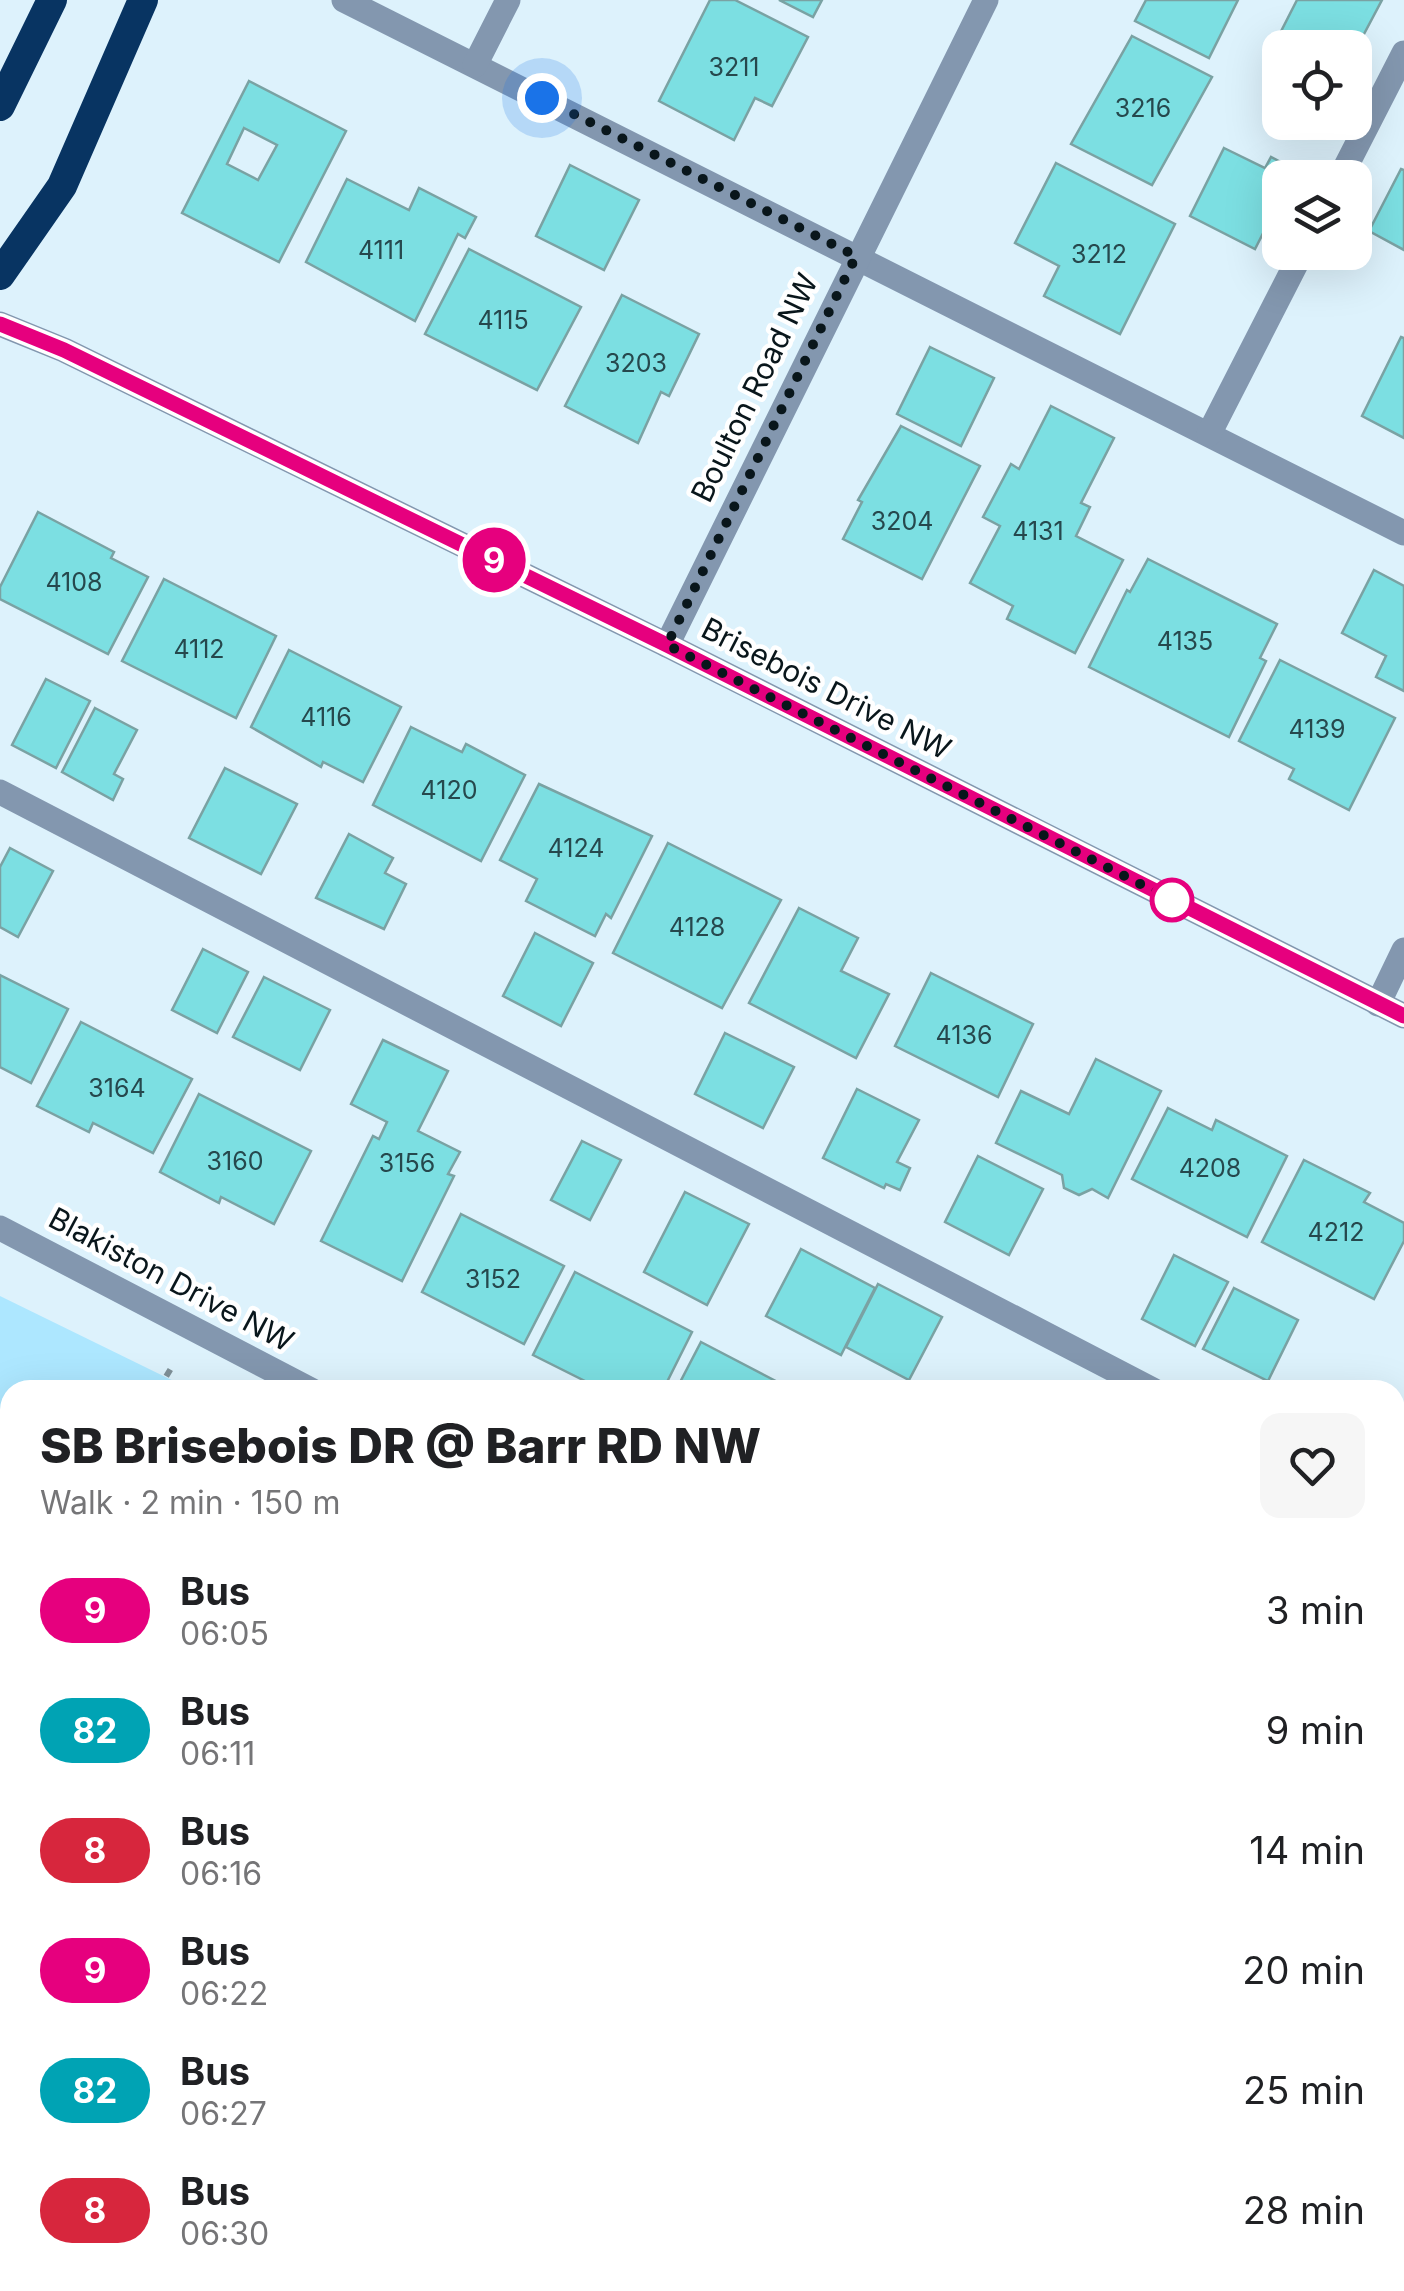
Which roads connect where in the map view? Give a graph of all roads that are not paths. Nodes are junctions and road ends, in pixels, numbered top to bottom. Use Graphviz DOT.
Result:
graph roads {
  1 [pos="52,0"];
  2 [pos="143,0"];
  3 [pos="344,0"];
  4 [pos="508,0"];
  5 [pos="986,0"];
  6 [pos="1404,53"];
  7 [pos="475,65"];
  8 [pos="0,106"];
  9 [pos="1349,160"];
  10 [pos="856,256"];
  11 [pos="1293,270"];
  12 [pos="0,275"];
  13 [pos="0,324"];
  14 [pos="1209,434"];
  15 [pos="1404,533"];
  16 [pos="667,645"];
  17 [pos="0,792"];
  18 [pos="1404,950"];
  19 [pos="1378,1004"];
  20 [pos="1404,1016"];
  21 [pos="0,1228"];
  22 [pos="292,1380"];
  23 [pos="1133,1380"];
  1 -- 8 [label="highway"];
  2 -- 12 [label="highway"];
  3 -- 7 [label="street"];
  4 -- 7 [label="street"];
  5 -- 10 [label="street, Boulton Road NW"];
  6 -- 9 [label="street"];
  7 -- 10 [label="street"];
  10 -- 14 [label="street"];
  10 -- 16 [label="street, Boulton Road NW"];
  11 -- 14 [label="street"];
  13 -- 16 [label="street, Brisebois Drive NW"];
  14 -- 15 [label="street"];
  16 -- 19 [label="street, Brisebois Drive NW"];
  17 -- 23 [label="street"];
  18 -- 19 [label="street"];
  19 -- 20 [label="street, Brisebois Drive NW"];
  21 -- 22 [label="street, Blakiston Drive NW"];
}
